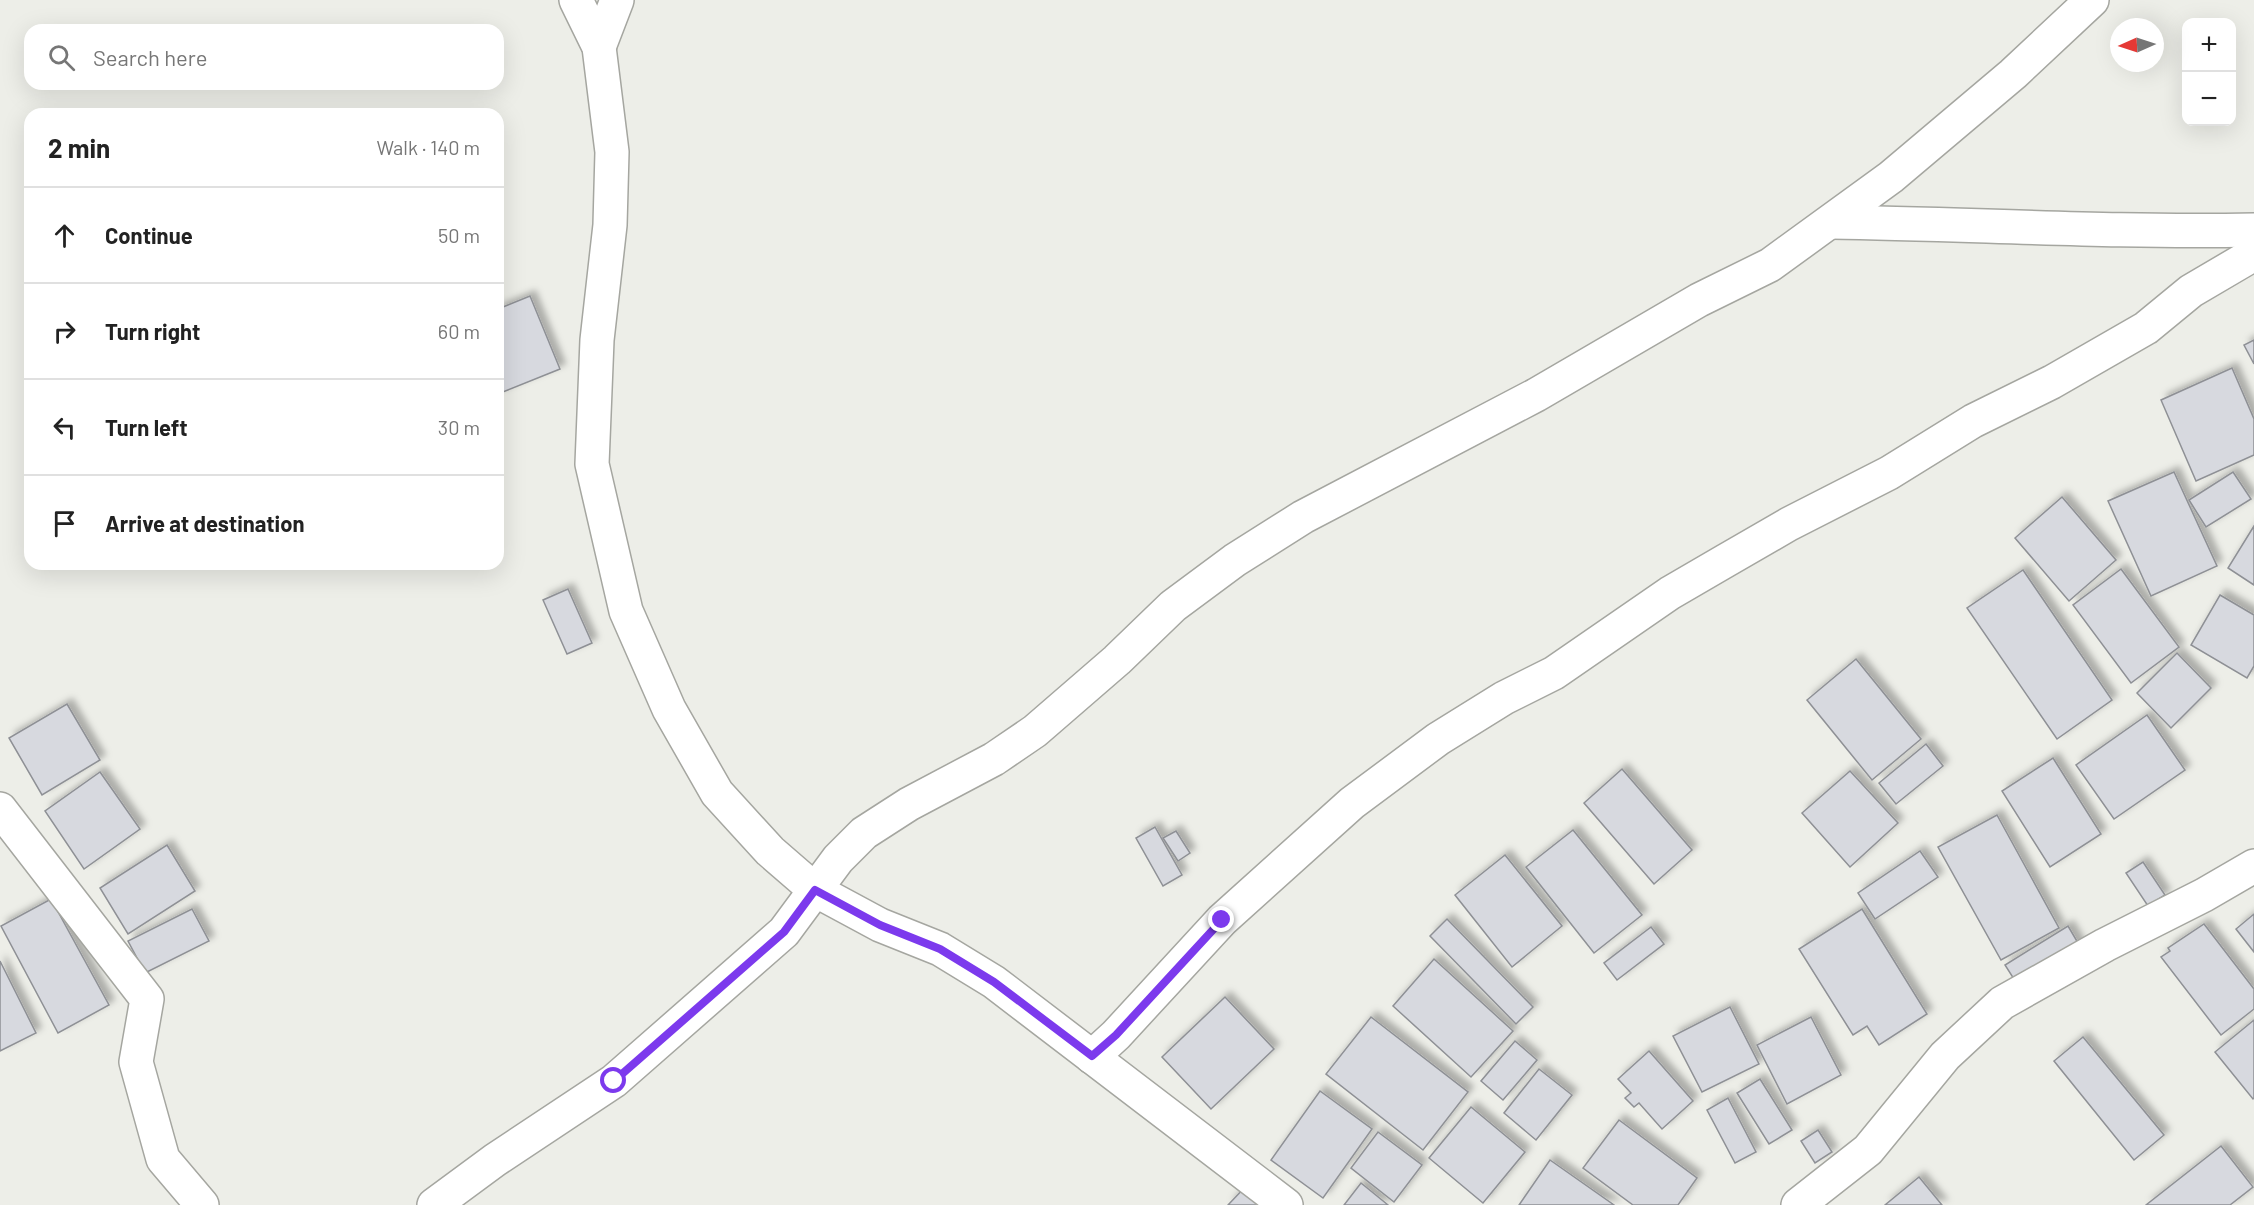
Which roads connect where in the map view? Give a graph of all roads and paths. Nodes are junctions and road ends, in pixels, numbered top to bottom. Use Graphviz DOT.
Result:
graph roads {
  1 [pos="576,0"];
  2 [pos="617,0"];
  3 [pos="2092,0"];
  4 [pos="599,47"];
  5 [pos="1831,222"];
  6 [pos="2254,230"];
  7 [pos="2254,254"];
  8 [pos="0,809"];
  9 [pos="2254,866"];
  10 [pos="815,890"];
  11 [pos="1092,1056"];
  12 [pos="202,1205"];
  13 [pos="434,1205"];
  14 [pos="1286,1205"];
  15 [pos="1798,1205"];
  1 -- 4 [label="street"];
  2 -- 4 [label="street"];
  3 -- 5 [label="street"];
  4 -- 10 [label="street"];
  5 -- 6 [label="street"];
  5 -- 10 [label="street"];
  7 -- 11 [label="street"];
  8 -- 12 [label="street"];
  9 -- 15 [label="street"];
  10 -- 11 [label="street"];
  10 -- 13 [label="street"];
  11 -- 14 [label="street"];
}
